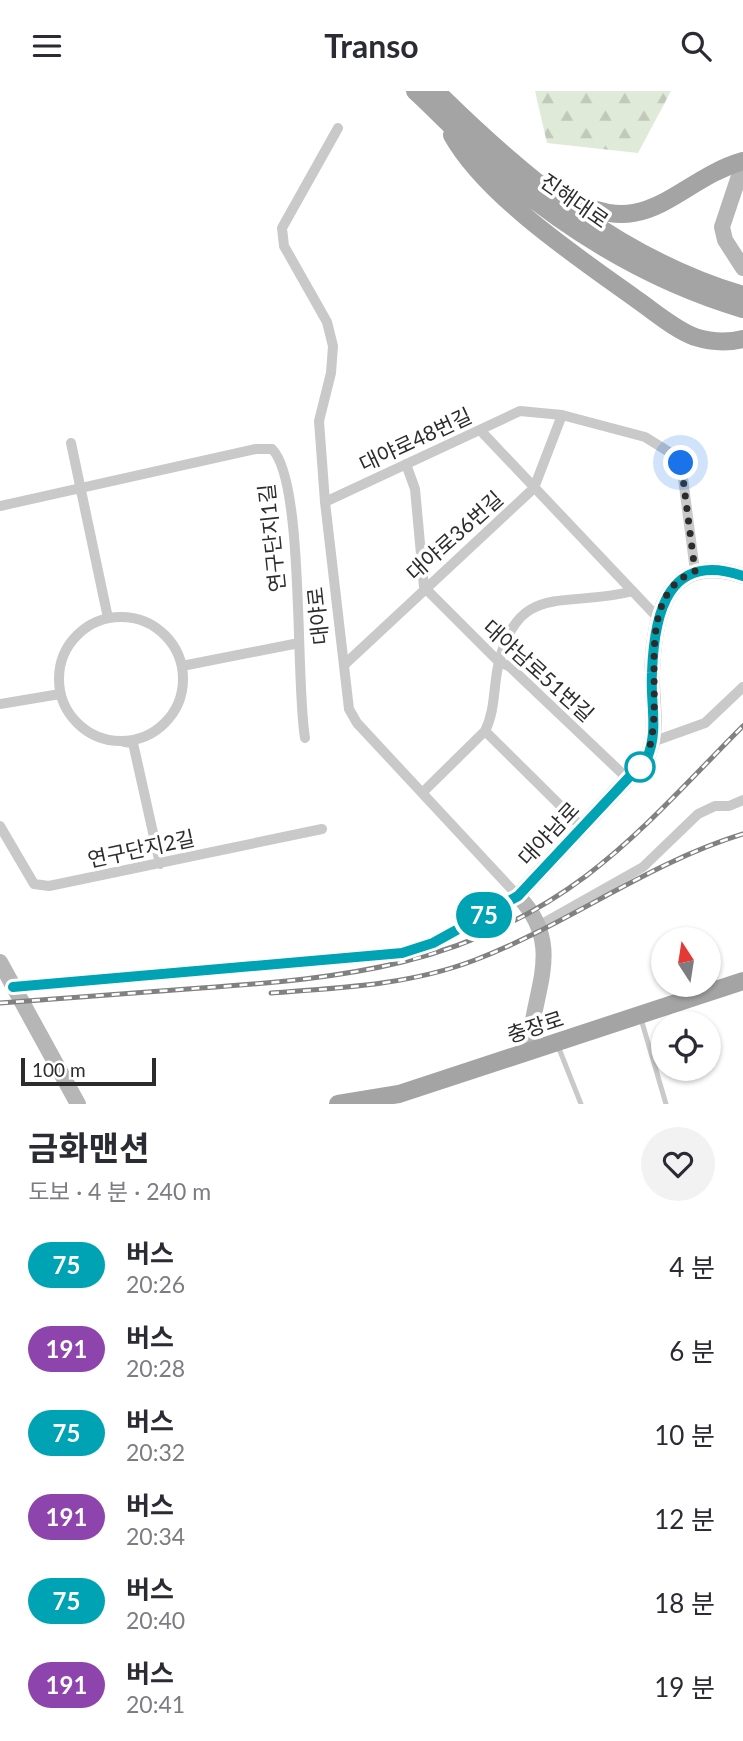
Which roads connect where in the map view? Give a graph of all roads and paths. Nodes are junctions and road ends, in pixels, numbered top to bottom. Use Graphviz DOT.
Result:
graph roads {
  1 [pos="415,91"];
  2 [pos="436,91"];
  3 [pos="441,115"];
  4 [pos="338,128"];
  5 [pos="504,156"];
  6 [pos="743,163"];
  7 [pos="743,268"];
  8 [pos="740,301"];
  9 [pos="743,339"];
  10 [pos="562,415"];
  11 [pos="480,430"];
  12 [pos="71,443"];
  13 [pos="406,464"];
  14 [pos="79,488"];
  15 [pos="534,488"];
  16 [pos="325,502"];
  17 [pos="0,506"];
  18 [pos="695,571"];
  19 [pos="743,576"];
  20 [pos="424,587"];
  21 [pos="633,591"];
  22 [pos="108,618"];
  23 [pos="659,619"];
  24 [pos="299,643"];
  25 [pos="499,662"];
  26 [pos="344,664"];
  27 [pos="182,666"];
  28 [pos="743,687"];
  29 [pos="60,694"];
  30 [pos="0,704"];
  31 [pos="485,731"];
  32 [pos="305,738"];
  33 [pos="124,742"];
  34 [pos="652,743"];
  35 [pos="628,779"];
  36 [pos="422,793"];
  37 [pos="743,800"];
  38 [pos="0,826"];
  39 [pos="582,827"];
  40 [pos="321,829"];
  41 [pos="160,864"];
  42 [pos="518,896"];
  43 [pos="540,925"];
  44 [pos="0,962"];
  45 [pos="743,981"];
  46 [pos="13,987"];
  47 [pos="640,1016"];
  48 [pos="556,1043"];
  49 [pos="529,1052"];
  50 [pos="399,1099"];
  51 [pos="78,1104"];
  52 [pos="338,1104"];
  53 [pos="581,1104"];
  54 [pos="666,1104"];
  1 -- 3 [label="main road, 진해대로"];
  2 -- 5 [label="main road, 진해대로"];
  3 -- 8 [label="main road, 진해대로"];
  3 -- 9 [label="main road"];
  4 -- 16 [label="street, 대야로"];
  5 -- 6 [label="main road"];
  5 -- 8 [label="main road, 진해대로"];
  6 -- 7 [label="street"];
  10 -- 11 [label="street, 대야로48번길"];
  10 -- 15 [label="street, 대야로36번길"];
  10 -- 18 [label="street"];
  11 -- 13 [label="street, 대야로48번길"];
  11 -- 15 [label="street"];
  12 -- 14 [label="street"];
  13 -- 16 [label="street, 대야로48번길"];
  13 -- 20 [label="street"];
  14 -- 17 [label="street, 연구단지1길"];
  14 -- 22 [label="street"];
  14 -- 24 [label="street, 연구단지1길"];
  15 -- 20 [label="street, 대야로36번길"];
  15 -- 21 [label="street"];
  16 -- 26 [label="street, 대야로"];
  18 -- 19 [label="street"];
  18 -- 23 [label="street"];
  20 -- 25 [label="street, 대야남로51번길"];
  20 -- 26 [label="street, 대야로36번길"];
  21 -- 23 [label="street"];
  21 -- 25 [label="street"];
  22 -- 27 [label="street"];
  22 -- 29 [label="street"];
  23 -- 34 [label="street"];
  24 -- 27 [label="street"];
  24 -- 32 [label="street, 연구단지1길"];
  25 -- 31 [label="street"];
  25 -- 35 [label="street, 대야남로51번길"];
  26 -- 36 [label="street, 대야로"];
  27 -- 33 [label="street"];
  28 -- 34 [label="street"];
  29 -- 30 [label="street"];
  29 -- 33 [label="street"];
  31 -- 36 [label="street"];
  31 -- 39 [label="street"];
  33 -- 41 [label="street"];
  34 -- 35 [label="street, 대야남로"];
  35 -- 39 [label="street, 대야남로"];
  36 -- 42 [label="street, 대야로"];
  37 -- 43 [label="street"];
  38 -- 41 [label="street, 연구단지2길"];
  39 -- 42 [label="street, 대야남로"];
  40 -- 41 [label="street, 연구단지2길"];
  42 -- 43 [label="street, 대야로"];
  42 -- 46 [label="street, 대야남로"];
  43 -- 49 [label="street, 대야로"];
  44 -- 46 [label="street"];
  45 -- 47 [label="main road, 충장로"];
  46 -- 51 [label="street"];
  47 -- 48 [label="main road, 충장로"];
  47 -- 54 [label="lane"];
  48 -- 49 [label="main road, 충장로"];
  48 -- 53 [label="lane"];
  49 -- 50 [label="main road, 충장로"];
  50 -- 52 [label="main road, 충장로"];
}
